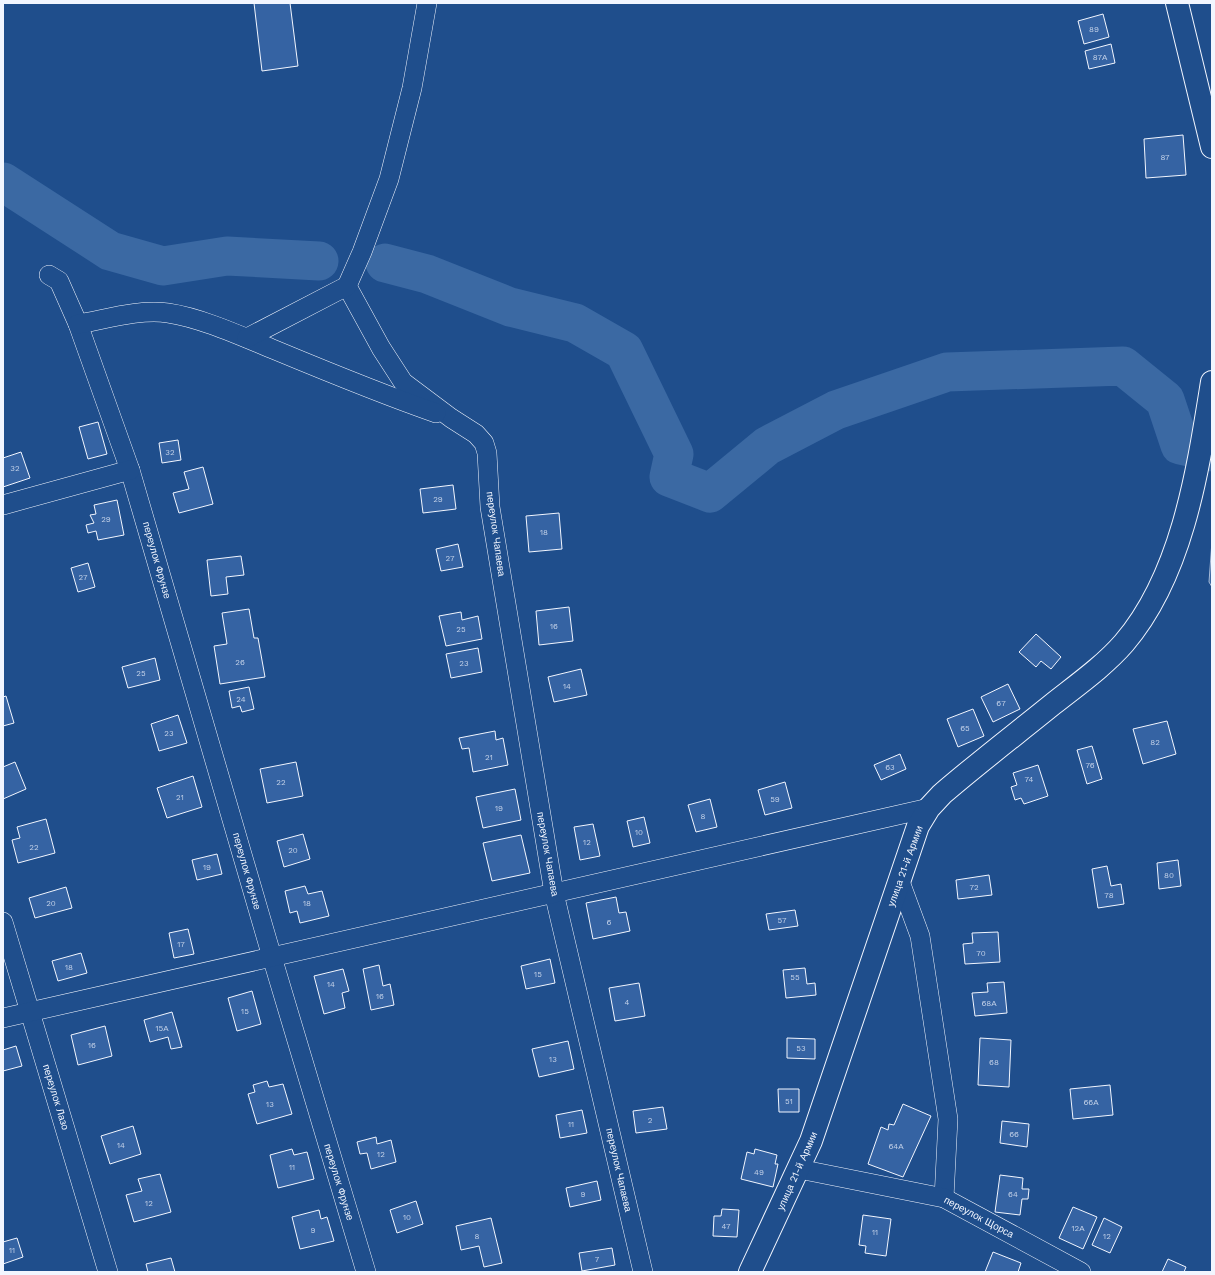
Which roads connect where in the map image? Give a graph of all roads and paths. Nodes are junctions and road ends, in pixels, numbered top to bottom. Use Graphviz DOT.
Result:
graph roads {
  1 [pos="426,3"];
  2 [pos="1178,3"];
  3 [pos="1212,147"];
  4 [pos="49,275"];
  5 [pos="347,286"];
  6 [pos="78,324"];
  7 [pos="247,338"];
  8 [pos="1211,388"];
  9 [pos="451,418"];
  10 [pos="130,470"];
  11 [pos="3,505"];
  12 [pos="929,808"];
  13 [pos="899,879"];
  14 [pos="554,893"];
  15 [pos="3,922"];
  16 [pos="272,957"];
  17 [pos="30,1012"];
  18 [pos="3,1018"];
  19 [pos="799,1169"];
  20 [pos="944,1198"];
  21 [pos="108,1272"];
  22 [pos="366,1272"];
  23 [pos="643,1272"];
  24 [pos="750,1272"];
  25 [pos="1081,1272"];
  1 -- 5 [label="street"];
  2 -- 3 [label="main road"];
  4 -- 6 [label="street, переулок Фрунзе"];
  5 -- 7 [label="street"];
  5 -- 9 [label="street"];
  6 -- 7 [label="street"];
  6 -- 10 [label="street, переулок Фрунзе"];
  7 -- 9 [label="street"];
  8 -- 12 [label="main road, улица 21-й Армии"];
  9 -- 14 [label="street, переулок Чапаева"];
  10 -- 11 [label="street"];
  10 -- 16 [label="street, переулок Фрунзе"];
  12 -- 13 [label="main road, улица 21-й Армии"];
  12 -- 14 [label="street"];
  13 -- 19 [label="main road, улица 21-й Армии"];
  13 -- 20 [label="street"];
  14 -- 16 [label="street"];
  14 -- 23 [label="street, переулок Чапаева"];
  15 -- 17 [label="street, переулок Лазо"];
  16 -- 17 [label="street"];
  16 -- 22 [label="street, переулок Фрунзе"];
  17 -- 18 [label="street"];
  17 -- 21 [label="street, переулок Лазо"];
  19 -- 20 [label="street, переулок Щорса"];
  19 -- 24 [label="main road, улица 21-й Армии"];
  20 -- 25 [label="street, переулок Щорса"];
}
